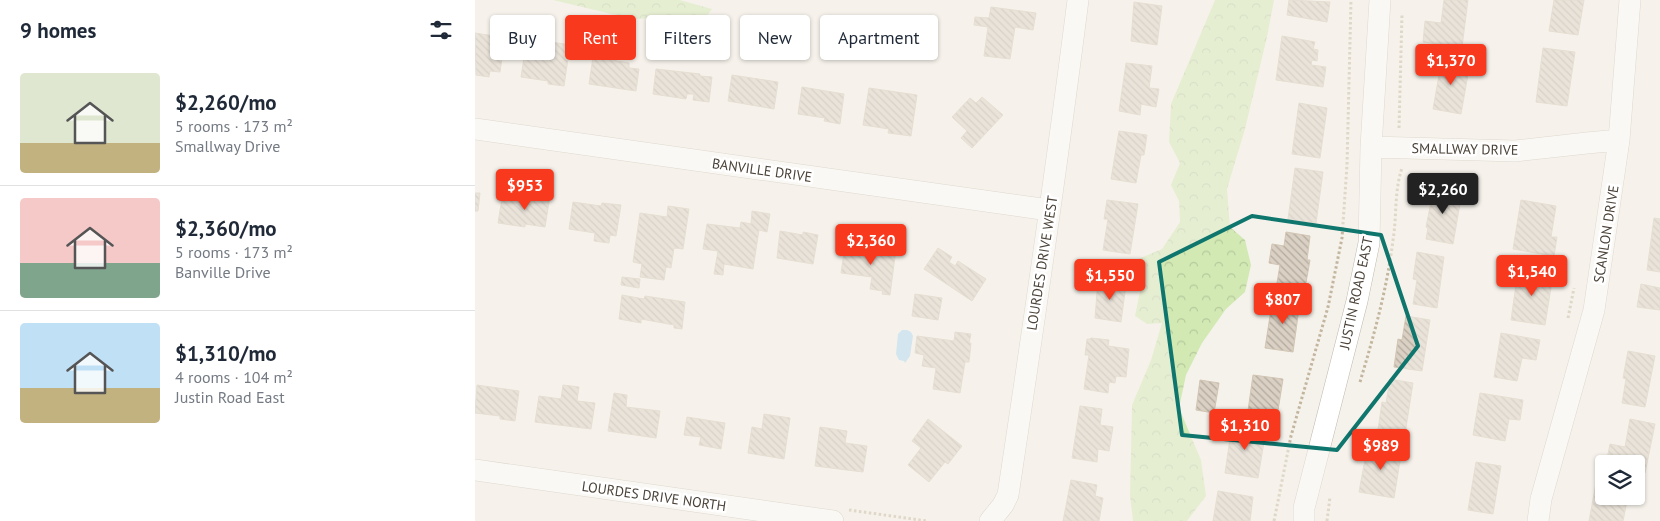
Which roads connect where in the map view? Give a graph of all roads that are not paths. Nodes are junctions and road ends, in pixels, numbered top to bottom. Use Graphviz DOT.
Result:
graph roads {
  1 [pos="1078,0"];
  2 [pos="1380,0"];
  3 [pos="1630,0"];
  4 [pos="475,129"];
  5 [pos="1619,140"];
  6 [pos="1371,147"];
  7 [pos="1049,210"];
  8 [pos="475,470"];
  9 [pos="833,521"];
  10 [pos="990,521"];
  11 [pos="1304,521"];
  12 [pos="1538,521"];
  1 -- 7 [label="street, LOURDES DRIVE WEST"];
  2 -- 6 [label="street, JUSTIN ROAD EAST"];
  3 -- 5 [label="street, SCANLON DRIVE"];
  4 -- 7 [label="street, BANVILLE DRIVE"];
  5 -- 6 [label="street, SMALLWAY DRIVE"];
  5 -- 12 [label="street, SCANLON DRIVE"];
  6 -- 11 [label="street, JUSTIN ROAD EAST"];
  7 -- 10 [label="street, LOURDES DRIVE WEST"];
  8 -- 9 [label="street, LOURDES DRIVE NORTH"];
}
